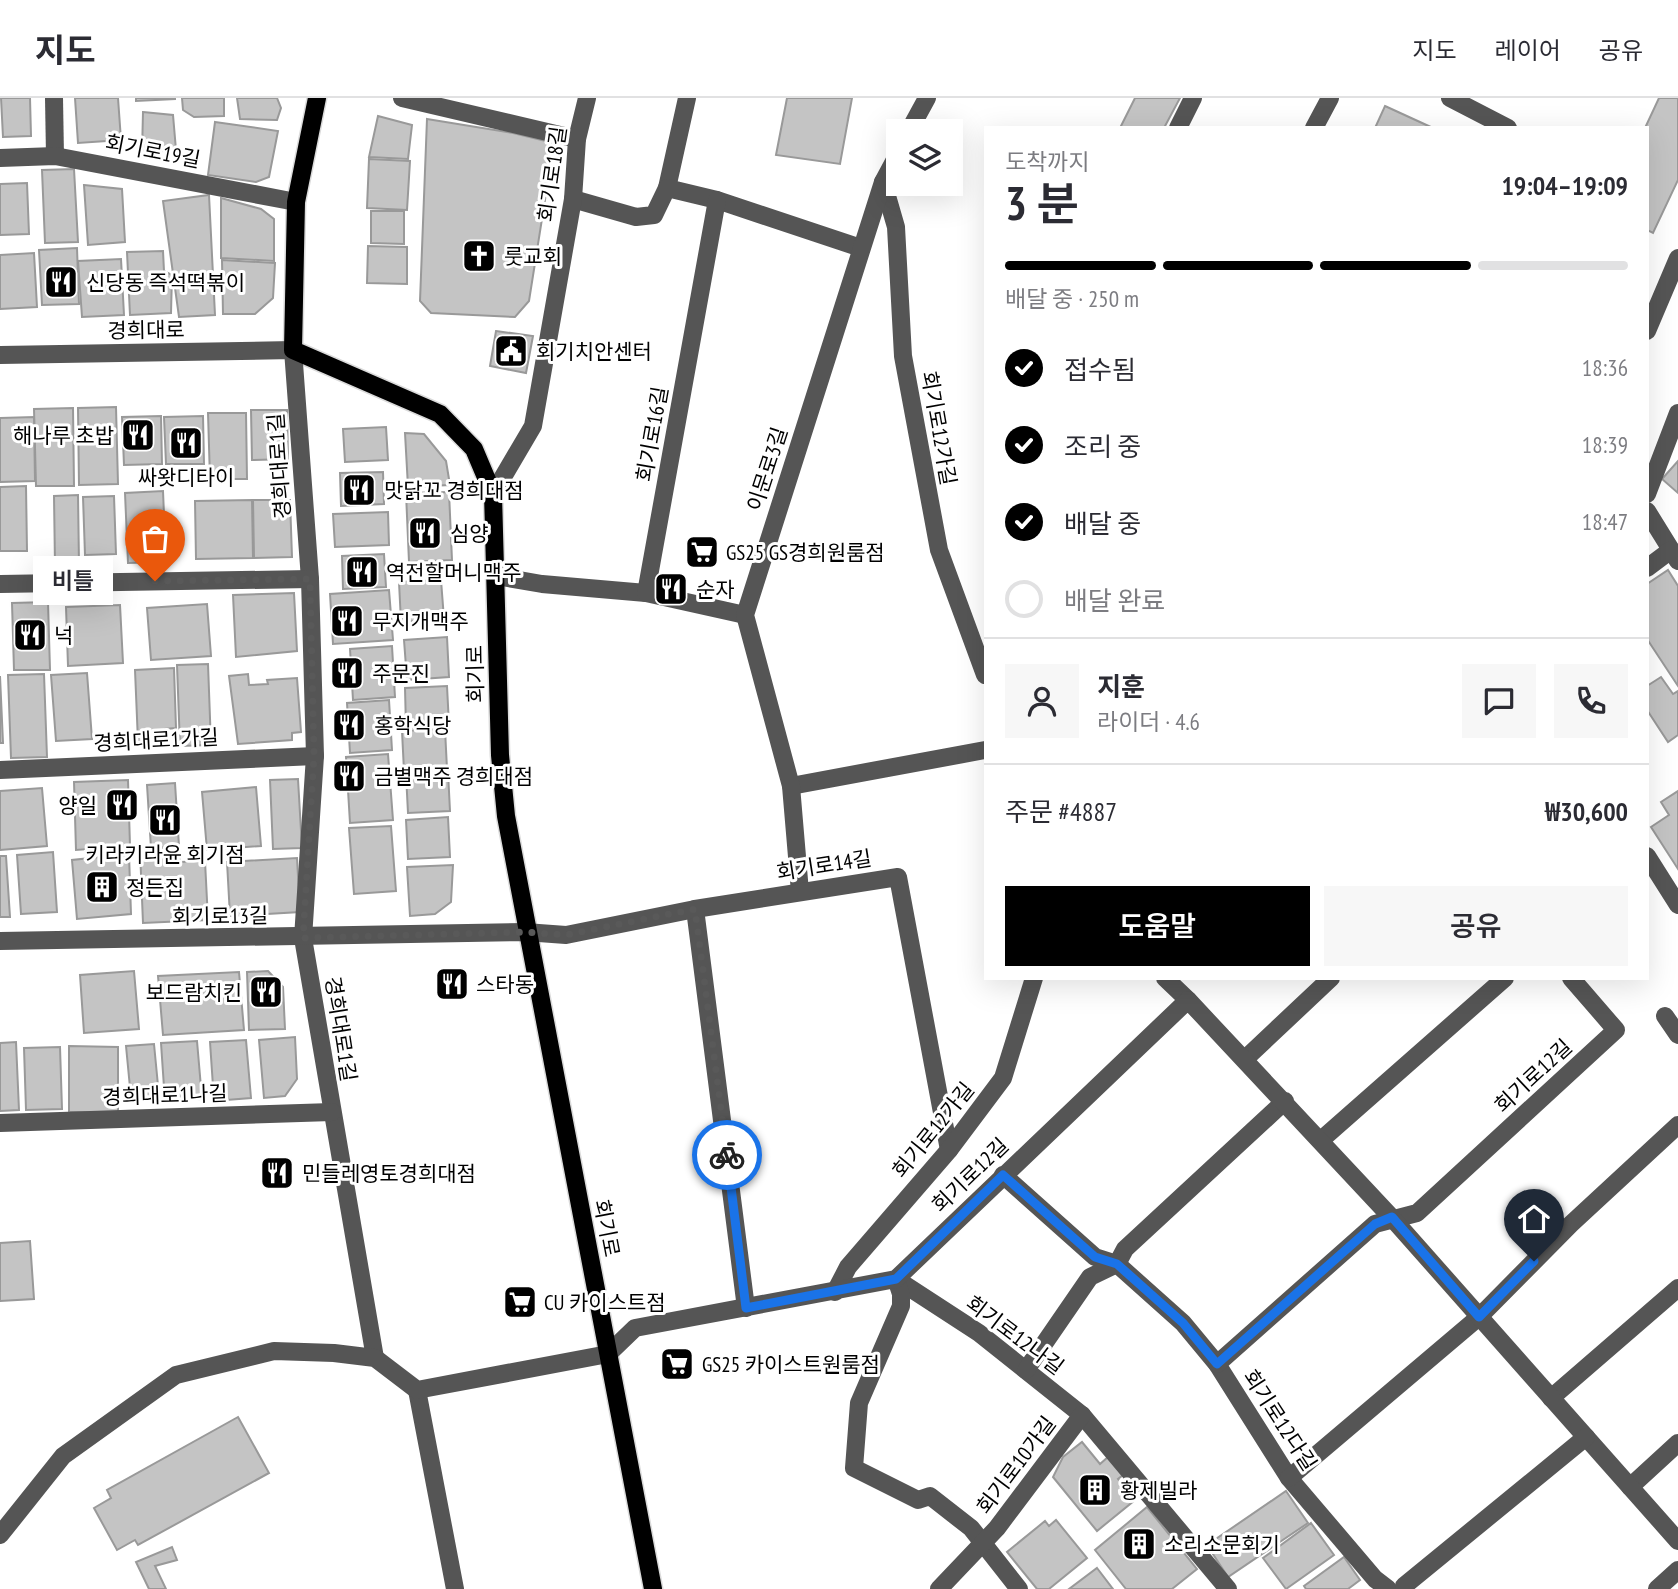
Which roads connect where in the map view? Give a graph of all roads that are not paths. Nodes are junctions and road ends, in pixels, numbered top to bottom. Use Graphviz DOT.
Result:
graph roads {
  1 [pos="54,98"];
  2 [pos="317,98"];
  3 [pos="402,98"];
  4 [pos="587,98"];
  5 [pos="687,98"];
  6 [pos="927,98"];
  7 [pos="1193,98"];
  8 [pos="1330,98"];
  9 [pos="1450,98"];
  10 [pos="916,119"];
  11 [pos="1179,126"];
  12 [pos="1315,126"];
  13 [pos="1503,126"];
  14 [pos="578,139"];
  15 [pos="55,156"];
  16 [pos="0,158"];
  17 [pos="886,176"];
  18 [pos="883,182"];
  19 [pos="667,188"];
  20 [pos="573,199"];
  21 [pos="717,200"];
  22 [pos="296,202"];
  23 [pos="861,248"];
  24 [pos="1678,258"];
  25 [pos="1649,326"];
  26 [pos="293,350"];
  27 [pos="0,355"];
  28 [pos="1678,413"];
  29 [pos="1649,489"];
  30 [pos="493,494"];
  31 [pos="1649,514"];
  32 [pos="1674,555"];
  33 [pos="1649,567"];
  34 [pos="496,576"];
  35 [pos="310,579"];
  36 [pos="0,584"];
  37 [pos="646,593"];
  38 [pos="745,615"];
  39 [pos="984,672"];
  40 [pos="984,750"];
  41 [pos="314,755"];
  42 [pos="0,770"];
  43 [pos="791,786"];
  44 [pos="1649,859"];
  45 [pos="800,892"];
  46 [pos="1678,905"];
  47 [pos="695,909"];
  48 [pos="525,932"];
  49 [pos="303,938"];
  50 [pos="0,942"];
  51 [pos="1033,980"];
  52 [pos="1167,980"];
  53 [pos="1329,980"];
  54 [pos="1503,980"];
  55 [pos="1573,980"];
  56 [pos="1188,1000"];
  57 [pos="1665,1016"];
  58 [pos="1678,1035"];
  59 [pos="1245,1059"];
  60 [pos="1285,1101"];
  61 [pos="332,1112"];
  62 [pos="0,1123"];
  63 [pos="1678,1125"];
  64 [pos="1321,1140"];
  65 [pos="949,1150"];
  66 [pos="1003,1175"];
  67 [pos="1392,1217"];
  68 [pos="1117,1264"];
  69 [pos="896,1279"];
  70 [pos="1678,1288"];
  71 [pos="835,1293"];
  72 [pos="746,1308"];
  73 [pos="1479,1317"];
  74 [pos="608,1354"];
  75 [pos="375,1358"];
  76 [pos="1217,1364"];
  77 [pos="1026,1370"];
  78 [pos="417,1390"];
  79 [pos="1551,1398"];
  80 [pos="1083,1415"];
  81 [pos="1586,1437"];
  82 [pos="1678,1443"];
  83 [pos="1289,1478"];
  84 [pos="1629,1487"];
  85 [pos="0,1535"];
  86 [pos="1678,1541"];
  87 [pos="984,1542"];
  88 [pos="1678,1570"];
  89 [pos="1397,1588"];
  90 [pos="455,1589"];
  91 [pos="653,1589"];
  92 [pos="939,1589"];
  93 [pos="1019,1589"];
  94 [pos="1228,1589"];
  95 [pos="1657,1589"];
  1 -- 15 [label="street"];
  2 -- 22 [label="main road"];
  3 -- 14 [label="street"];
  4 -- 14 [label="street, 회기로18길"];
  5 -- 19 [label="street"];
  6 -- 10 [label="street"];
  7 -- 11 [label="street"];
  8 -- 12 [label="street"];
  9 -- 13 [label="street"];
  14 -- 20 [label="street, 회기로18길"];
  15 -- 16 [label="street, 회기로19길"];
  15 -- 22 [label="street, 회기로19길"];
  17 -- 18 [label="street, 이문로3길"];
  18 -- 23 [label="street, 이문로3길"];
  18 -- 39 [label="street, 회기로12가길"];
  19 -- 20 [label="street"];
  19 -- 21 [label="street"];
  20 -- 30 [label="street, 회기로18길"];
  21 -- 23 [label="street"];
  21 -- 37 [label="street, 회기로16길"];
  22 -- 26 [label="main road"];
  23 -- 38 [label="street, 이문로3길"];
  24 -- 25 [label="street"];
  26 -- 27 [label="street, 경희대로"];
  26 -- 30 [label="main road, 회기로"];
  26 -- 35 [label="street, 경희대로1길"];
  28 -- 29 [label="street"];
  30 -- 34 [label="main road, 회기로"];
  31 -- 32 [label="street"];
  32 -- 33 [label="street"];
  34 -- 37 [label="street"];
  34 -- 48 [label="main road, 회기로"];
  35 -- 36 [label="street"];
  35 -- 41 [label="street, 경희대로1길"];
  37 -- 38 [label="street"];
  38 -- 43 [label="street"];
  40 -- 43 [label="street"];
  41 -- 42 [label="street, 경희대로1가길"];
  41 -- 49 [label="street, 경희대로1길"];
  43 -- 45 [label="street"];
  44 -- 46 [label="street"];
  45 -- 47 [label="street, 회기로14길"];
  45 -- 65 [label="street, 회기로14길"];
  47 -- 48 [label="street, 회기로14길"];
  47 -- 72 [label="street"];
  48 -- 49 [label="street, 회기로13길"];
  48 -- 74 [label="main road, 회기로"];
  49 -- 50 [label="street, 회기로13길"];
  49 -- 61 [label="street, 경희대로1길"];
  51 -- 65 [label="street, 회기로12가길"];
  52 -- 56 [label="street"];
  53 -- 59 [label="street"];
  54 -- 64 [label="street"];
  55 -- 67 [label="street, 회기로12길"];
  56 -- 59 [label="street"];
  56 -- 66 [label="street, 회기로12길"];
  57 -- 58 [label="street"];
  59 -- 60 [label="street"];
  60 -- 64 [label="street"];
  60 -- 68 [label="street"];
  61 -- 62 [label="street, 경희대로1나길"];
  61 -- 75 [label="street, 경희대로1길"];
  63 -- 73 [label="street"];
  64 -- 67 [label="street"];
  65 -- 71 [label="street, 회기로12가길"];
  66 -- 68 [label="street, 회기로12다길"];
  66 -- 69 [label="street, 회기로12길"];
  67 -- 73 [label="street"];
  67 -- 76 [label="street, 회기로12길"];
  68 -- 76 [label="street, 회기로12다길"];
  68 -- 77 [label="street"];
  69 -- 71 [label="street"];
  69 -- 77 [label="street, 회기로12나길"];
  69 -- 87 [label="street"];
  70 -- 79 [label="street"];
  71 -- 72 [label="street"];
  72 -- 74 [label="street"];
  73 -- 79 [label="street"];
  73 -- 83 [label="street"];
  74 -- 78 [label="street"];
  74 -- 91 [label="main road, 회기로"];
  75 -- 78 [label="street"];
  75 -- 85 [label="street"];
  76 -- 83 [label="street, 회기로12다길"];
  77 -- 80 [label="street, 회기로12나길"];
  78 -- 90 [label="street"];
  79 -- 81 [label="street"];
  80 -- 87 [label="street, 회기로10가길"];
  80 -- 94 [label="street, 회기로12나길"];
  81 -- 84 [label="street"];
  81 -- 89 [label="street"];
  82 -- 84 [label="street"];
  83 -- 89 [label="street, 회기로12다길"];
  84 -- 86 [label="street"];
  87 -- 92 [label="street, 회기로10가길"];
  87 -- 93 [label="street, 회기로10가길"];
  88 -- 95 [label="street"];
}
